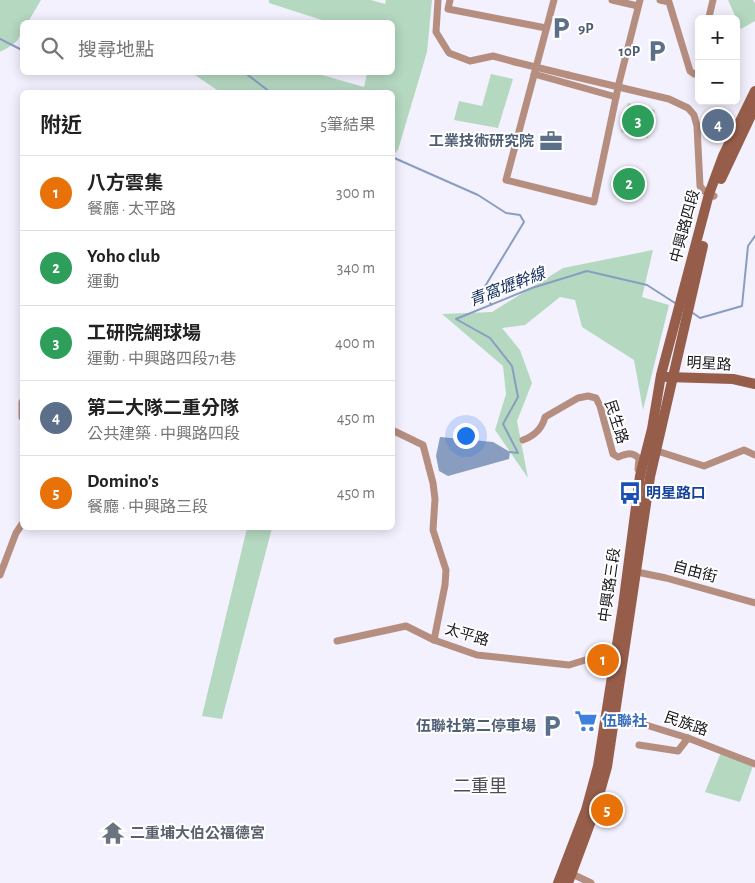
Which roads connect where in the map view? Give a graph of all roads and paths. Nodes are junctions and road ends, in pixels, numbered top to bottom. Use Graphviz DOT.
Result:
graph roads {
  1 [pos="438,0"];
  2 [pos="450,0"];
  3 [pos="554,0"];
  4 [pos="612,0"];
  5 [pos="660,0"];
  6 [pos="714,0"];
  7 [pos="639,3"];
  8 [pos="710,15"];
  9 [pos="546,28"];
  10 [pos="534,74"];
  11 [pos="695,74"];
  12 [pos="618,88"];
  13 [pos="755,91"];
  14 [pos="616,97"];
  15 [pos="755,108"];
  16 [pos="711,195"];
  17 [pos="661,376"];
  18 [pos="673,378"];
  19 [pos="755,384"];
  20 [pos="395,431"];
  21 [pos="523,440"];
  22 [pos="651,450"];
  23 [pos="755,454"];
  24 [pos="645,477"];
  25 [pos="20,527"];
  26 [pos="632,571"];
  27 [pos="0,575"];
  28 [pos="755,602"];
  29 [pos="434,640"];
  30 [pos="337,641"];
  31 [pos="618,659"];
  32 [pos="610,721"];
  33 [pos="688,738"];
  34 [pos="639,744"];
  35 [pos="755,764"];
  36 [pos="568,875"];
  37 [pos="558,883"];
  38 [pos="591,883"];
  1 -- 12 [label="street, bridge"];
  2 -- 9 [label="street"];
  3 -- 9 [label="street"];
  4 -- 7 [label="street"];
  5 -- 11 [label="street"];
  6 -- 8 [label="street"];
  7 -- 12 [label="street"];
  9 -- 10 [label="street"];
  10 -- 14 [label="street"];
  10 -- 14 [label="street"];
  12 -- 14 [label="street"];
  12 -- 16 [label="street"];
  13 -- 16 [label="main road, 中興路四段"];
  15 -- 16 [label="main road, 中興路四段"];
  16 -- 17 [label="main road, 中興路四段"];
  16 -- 18 [label="main road, 中興路四段"];
  17 -- 18 [label="main road, 明星路"];
  17 -- 22 [label="main road, 中興路三段"];
  18 -- 19 [label="main road, 明星路"];
  18 -- 22 [label="main road, 中興路三段"];
  20 -- 29 [label="street"];
  21 -- 24 [label="street, 民生路"];
  22 -- 23 [label="street"];
  22 -- 24 [label="main road, 中興路三段"];
  24 -- 26 [label="main road, 中興路三段"];
  25 -- 27 [label="street"];
  26 -- 28 [label="street, 自由街"];
  26 -- 31 [label="main road, 中興路三段"];
  29 -- 30 [label="street, 太平路"];
  29 -- 31 [label="street, 太平路"];
  31 -- 32 [label="main road, 中興路三段"];
  32 -- 33 [label="street, 民族路"];
  32 -- 36 [label="main road, 中興路三段"];
  33 -- 34 [label="street"];
  33 -- 35 [label="street, 民族路"];
  36 -- 37 [label="main road, 中興路三段"];
  36 -- 38 [label="street"];
}
